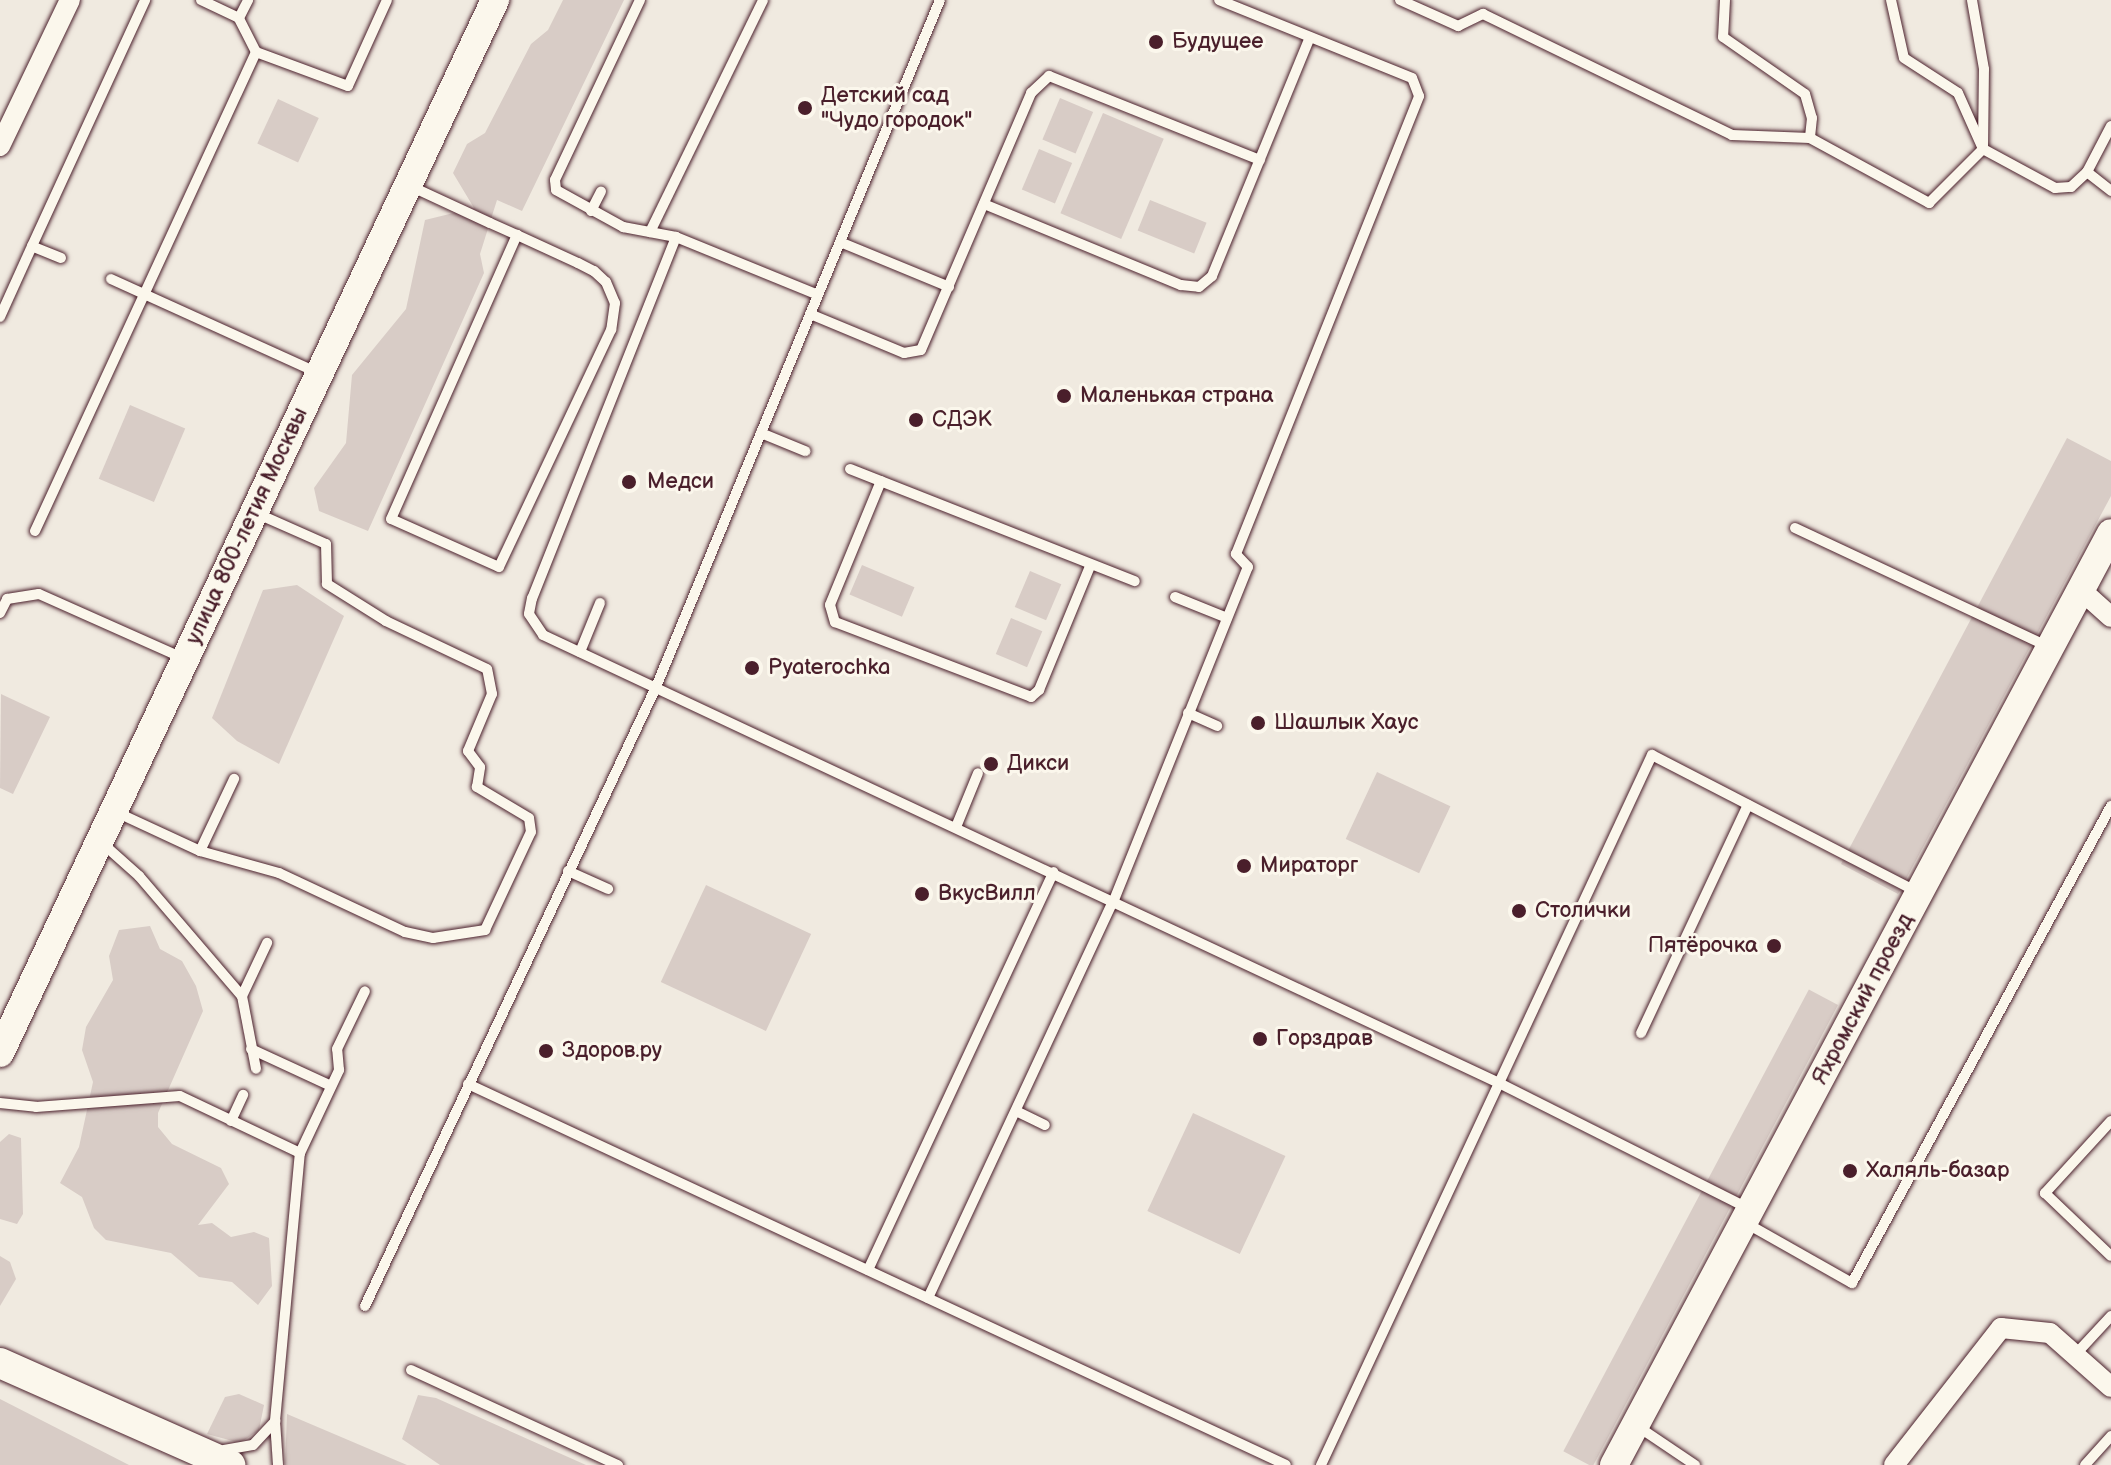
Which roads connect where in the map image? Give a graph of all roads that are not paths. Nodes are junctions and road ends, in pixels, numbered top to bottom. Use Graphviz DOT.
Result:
graph roads {
  1 [pos="70,0"];
  2 [pos="145,0"];
  3 [pos="201,0"];
  4 [pos="248,0"];
  5 [pos="387,0"];
  6 [pos="495,0"];
  7 [pos="640,0"];
  8 [pos="763,0"];
  9 [pos="940,0"];
  10 [pos="1219,0"];
  11 [pos="1400,0"];
  12 [pos="1725,0"];
  13 [pos="1891,0"];
  14 [pos="1972,0"];
  15 [pos="239,18"];
  16 [pos="1310,37"];
  17 [pos="256,52"];
  18 [pos="2111,126"];
  19 [pos="1810,138"];
  20 [pos="0,146"];
  21 [pos="1983,149"];
  22 [pos="1260,160"];
  23 [pos="2087,172"];
  24 [pos="407,185"];
  25 [pos="601,191"];
  26 [pos="2111,191"];
  27 [pos="984,204"];
  28 [pos="591,211"];
  29 [pos="650,232"];
  30 [pos="517,235"];
  31 [pos="676,237"];
  32 [pos="840,242"];
  33 [pos="32,246"];
  34 [pos="61,258"];
  35 [pos="111,279"];
  36 [pos="949,287"];
  37 [pos="145,295"];
  38 [pos="818,295"];
  39 [pos="810,314"];
  40 [pos="0,317"];
  41 [pos="318,373"];
  42 [pos="761,433"];
  43 [pos="805,451"];
  44 [pos="850,469"];
  45 [pos="881,481"];
  46 [pos="254,512"];
  47 [pos="1795,528"];
  48 [pos="35,531"];
  49 [pos="2111,533"];
  50 [pos="1090,566"];
  51 [pos="1135,581"];
  52 [pos="2081,590"];
  53 [pos="1175,597"];
  54 [pos="600,603"];
  55 [pos="0,613"];
  56 [pos="2111,617"];
  57 [pos="1227,618"];
  58 [pos="2050,648"];
  59 [pos="580,652"];
  60 [pos="185,659"];
  61 [pos="656,687"];
  62 [pos="1188,713"];
  63 [pos="1217,726"];
  64 [pos="978,773"];
  65 [pos="234,779"];
  66 [pos="1748,805"];
  67 [pos="2111,806"];
  68 [pos="115,811"];
  69 [pos="956,827"];
  70 [pos="101,841"];
  71 [pos="200,851"];
  72 [pos="568,871"];
  73 [pos="1054,872"];
  74 [pos="608,889"];
  75 [pos="1919,893"];
  76 [pos="1114,900"];
  77 [pos="267,943"];
  78 [pos="365,991"];
  79 [pos="242,996"];
  80 [pos="1641,1033"];
  81 [pos="251,1049"];
  82 [pos="0,1053"];
  83 [pos="256,1069"];
  84 [pos="1499,1083"];
  85 [pos="468,1084"];
  86 [pos="331,1086"];
  87 [pos="243,1095"];
  88 [pos="0,1103"];
  89 [pos="1016,1111"];
  90 [pos="231,1121"];
  91 [pos="2111,1121"];
  92 [pos="1045,1125"];
  93 [pos="300,1153"];
  94 [pos="1747,1216"];
  95 [pos="2111,1256"];
  96 [pos="868,1270"];
  97 [pos="928,1298"];
  98 [pos="365,1306"];
  99 [pos="2111,1316"];
  100 [pos="2075,1355"];
  101 [pos="0,1363"];
  102 [pos="411,1370"];
  103 [pos="2111,1387"];
  104 [pos="275,1421"];
  105 [pos="1636,1425"];
  106 [pos="2111,1436"];
  107 [pos="191,1447"];
  108 [pos="230,1465"];
  109 [pos="278,1465"];
  110 [pos="618,1465"];
  111 [pos="1286,1465"];
  112 [pos="1321,1465"];
  113 [pos="1614,1465"];
  114 [pos="1695,1465"];
  115 [pos="1894,1465"];
  116 [pos="2085,1465"];
  1 -- 20 [label="street"];
  2 -- 33 [label="lane"];
  3 -- 15 [label="lane"];
  4 -- 15 [label="lane"];
  5 -- 17 [label="lane"];
  6 -- 24 [label="main road, улица 800-летия Москвы"];
  7 -- 28 [label="lane"];
  8 -- 29 [label="lane"];
  9 -- 32 [label="lane"];
  10 -- 16 [label="lane"];
  11 -- 19 [label="lane"];
  12 -- 19 [label="lane"];
  13 -- 21 [label="lane"];
  14 -- 21 [label="lane"];
  15 -- 17 [label="lane"];
  16 -- 22 [label="lane"];
  16 -- 57 [label="lane"];
  17 -- 37 [label="lane"];
  18 -- 23 [label="lane"];
  19 -- 21 [label="lane"];
  21 -- 23 [label="lane"];
  22 -- 27 [label="lane"];
  22 -- 27 [label="lane"];
  23 -- 26 [label="lane"];
  24 -- 30 [label="lane"];
  24 -- 41 [label="main road, улица 800-летия Москвы"];
  25 -- 28 [label="lane"];
  27 -- 36 [label="lane"];
  28 -- 29 [label="lane"];
  29 -- 31 [label="lane"];
  30 -- 30 [label="lane"];
  31 -- 38 [label="lane"];
  31 -- 59 [label="lane"];
  32 -- 36 [label="lane"];
  32 -- 38 [label="lane"];
  33 -- 34 [label="lane"];
  33 -- 40 [label="lane"];
  35 -- 37 [label="lane"];
  36 -- 39 [label="lane"];
  37 -- 41 [label="lane"];
  37 -- 48 [label="lane"];
  38 -- 39 [label="lane"];
  39 -- 42 [label="lane"];
  41 -- 46 [label="main road, улица 800-летия Москвы"];
  42 -- 43 [label="lane"];
  42 -- 61 [label="lane"];
  44 -- 45 [label="lane"];
  45 -- 50 [label="lane"];
  45 -- 50 [label="lane"];
  46 -- 60 [label="main road, улица 800-летия Москвы"];
  46 -- 71 [label="lane"];
  47 -- 58 [label="lane"];
  49 -- 52 [label="main road, Яхромский проезд"];
  50 -- 51 [label="lane"];
  52 -- 56 [label="street"];
  52 -- 58 [label="main road, Яхромский проезд"];
  53 -- 57 [label="lane"];
  54 -- 59 [label="lane"];
  55 -- 60 [label="lane"];
  57 -- 62 [label="lane"];
  58 -- 75 [label="main road, Яхромский проезд"];
  59 -- 61 [label="lane"];
  60 -- 68 [label="main road, улица 800-летия Москвы"];
  61 -- 69 [label="lane"];
  61 -- 72 [label="lane"];
  62 -- 63 [label="lane"];
  62 -- 76 [label="lane"];
  64 -- 69 [label="lane"];
  65 -- 71 [label="lane"];
  66 -- 75 [label="lane"];
  66 -- 80 [label="lane"];
  66 -- 84 [label="lane"];
  67 -- 94 [label="lane"];
  68 -- 70 [label="main road, улица 800-летия Москвы"];
  68 -- 71 [label="lane"];
  69 -- 73 [label="lane"];
  70 -- 79 [label="lane"];
  70 -- 82 [label="main road, улица 800-летия Москвы"];
  72 -- 74 [label="lane"];
  72 -- 85 [label="lane"];
  73 -- 76 [label="lane"];
  73 -- 96 [label="lane"];
  75 -- 94 [label="main road, Яхромский проезд"];
  76 -- 84 [label="lane"];
  76 -- 89 [label="lane"];
  77 -- 79 [label="lane"];
  78 -- 86 [label="lane"];
  79 -- 81 [label="lane"];
  81 -- 83 [label="lane"];
  81 -- 86 [label="lane"];
  84 -- 94 [label="lane"];
  84 -- 112 [label="lane"];
  85 -- 96 [label="lane"];
  85 -- 98 [label="lane"];
  86 -- 93 [label="lane"];
  87 -- 90 [label="lane"];
  88 -- 90 [label="lane"];
  89 -- 92 [label="lane"];
  89 -- 97 [label="lane"];
  90 -- 93 [label="lane"];
  91 -- 95 [label="lane"];
  93 -- 104 [label="lane"];
  94 -- 105 [label="main road, Яхромский проезд"];
  96 -- 97 [label="lane"];
  97 -- 111 [label="lane"];
  99 -- 100 [label="lane"];
  100 -- 103 [label="street"];
  100 -- 115 [label="street"];
  101 -- 107 [label="main road"];
  102 -- 110 [label="lane"];
  104 -- 107 [label="lane"];
  104 -- 109 [label="lane"];
  105 -- 113 [label="main road, Яхромский проезд"];
  105 -- 114 [label="lane"];
  106 -- 116 [label="lane"];
  107 -- 108 [label="main road"];
}
